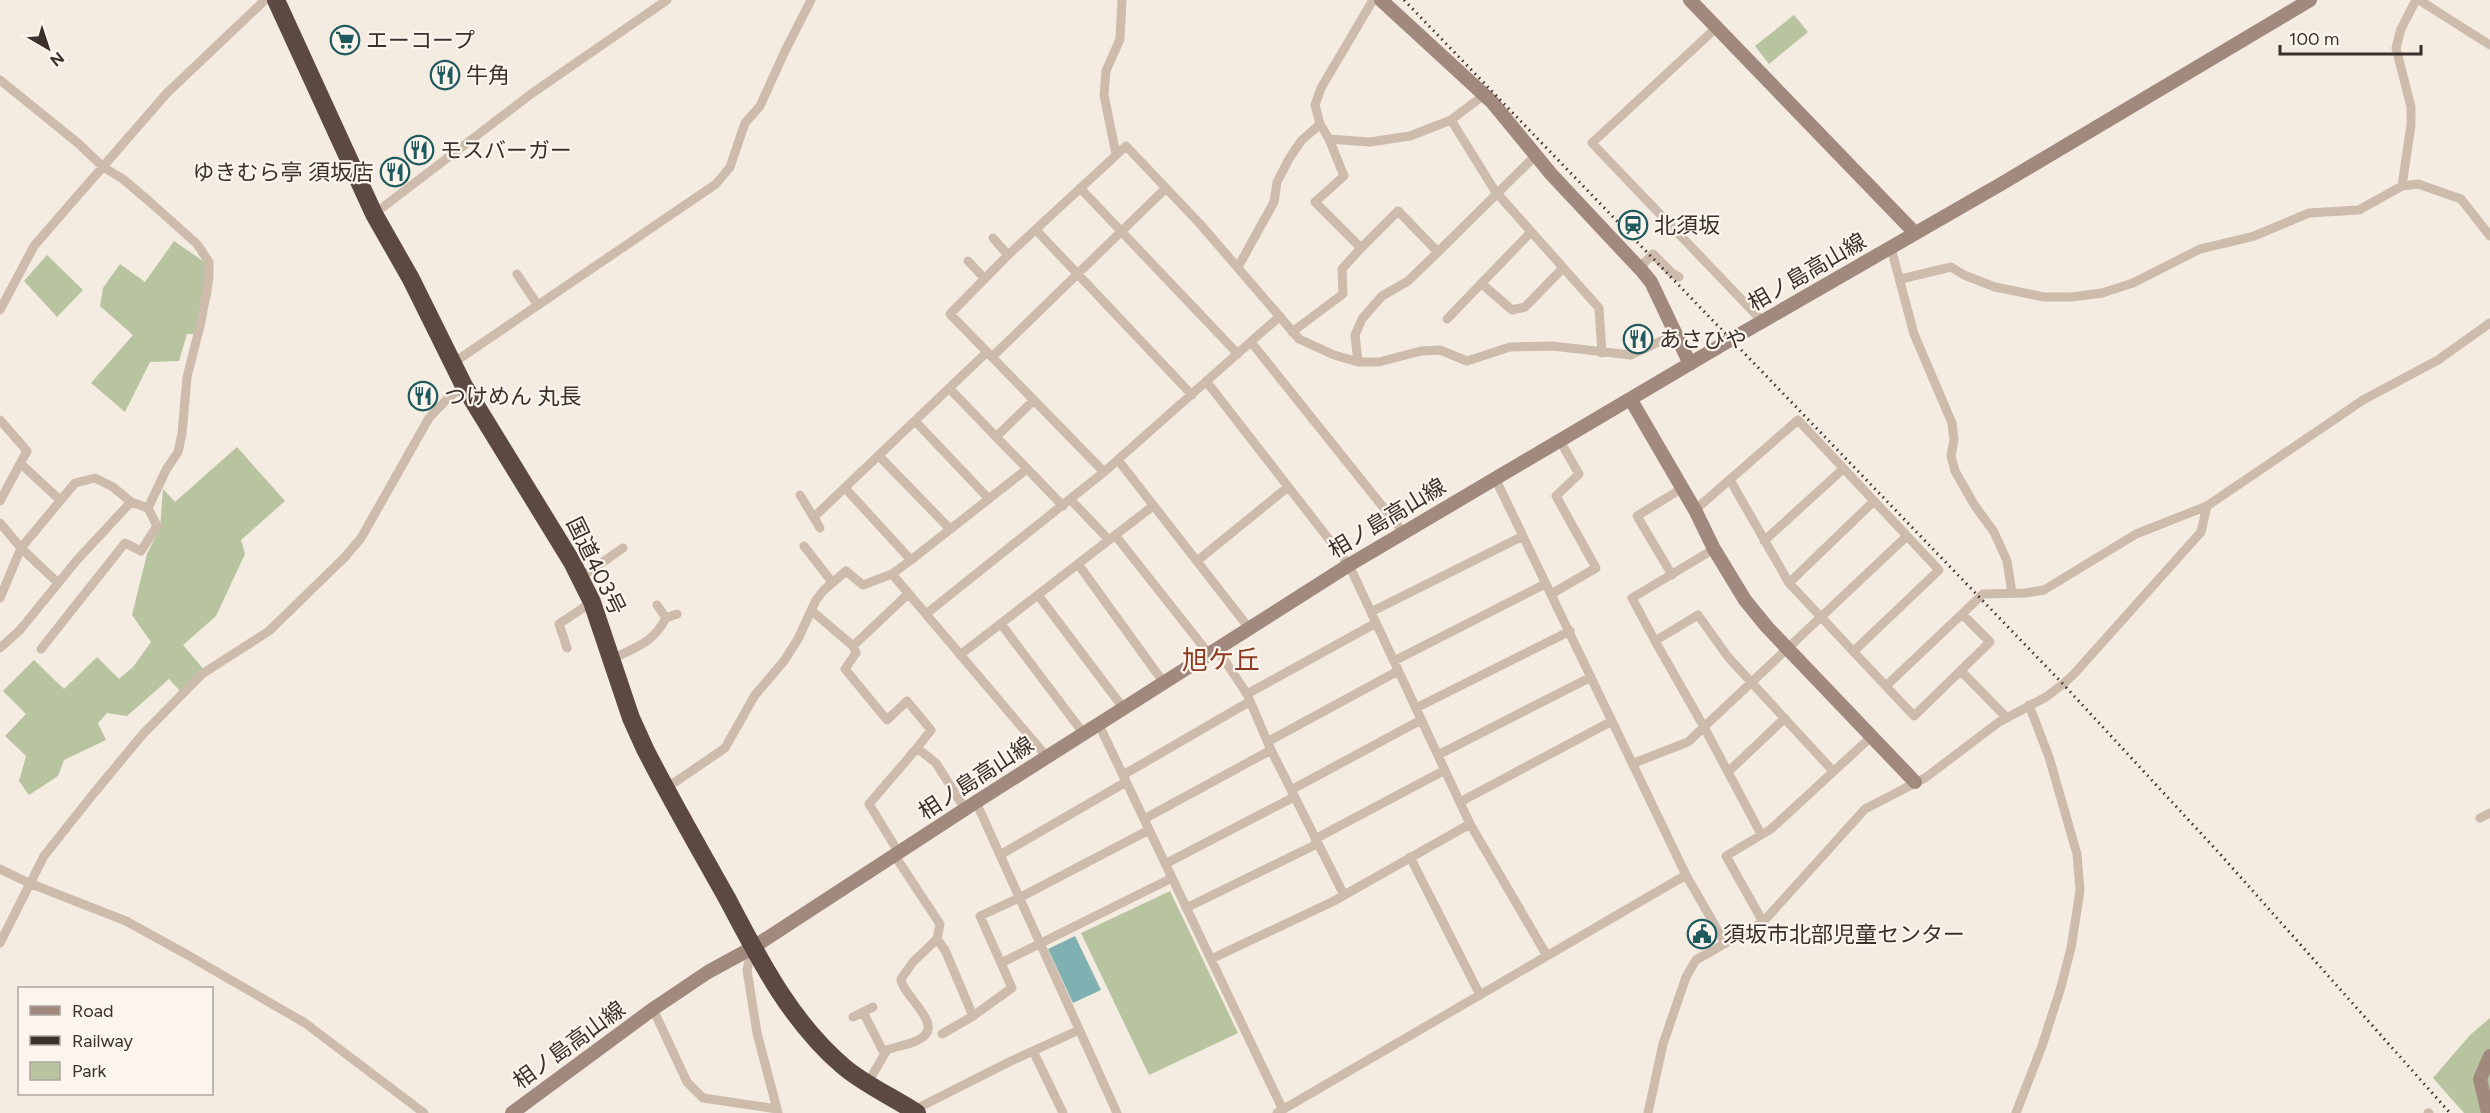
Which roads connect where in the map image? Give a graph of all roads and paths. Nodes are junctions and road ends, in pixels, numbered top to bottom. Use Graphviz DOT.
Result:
graph roads {
  1 [pos="265,0"];
  2 [pos="276,0"];
  3 [pos="667,0"];
  4 [pos="811,0"];
  5 [pos="1122,0"];
  6 [pos="1373,0"];
  7 [pos="1381,0"];
  8 [pos="1690,0"];
  9 [pos="2310,0"];
  10 [pos="2417,0"];
  11 [pos="1716,28"];
  12 [pos="2490,45"];
  13 [pos="0,80"];
  14 [pos="1484,95"];
  15 [pos="1451,120"];
  16 [pos="1320,124"];
  17 [pos="1329,139"];
  18 [pos="1116,154"];
  19 [pos="1536,155"];
  20 [pos="103,167"];
  21 [pos="2402,186"];
  22 [pos="1080,188"];
  23 [pos="1166,188"];
  24 [pos="1498,194"];
  25 [pos="374,214"];
  26 [pos="1036,230"];
  27 [pos="1121,231"];
  28 [pos="1530,233"];
  29 [pos="1915,233"];
  30 [pos="2490,236"];
  31 [pos="993,238"];
  32 [pos="1361,248"];
  33 [pos="1891,248"];
  34 [pos="1438,252"];
  35 [pos="1008,255"];
  36 [pos="968,261"];
  37 [pos="1238,267"];
  38 [pos="1563,268"];
  39 [pos="1639,268"];
  40 [pos="517,274"];
  41 [pos="1077,274"];
  42 [pos="1678,277"];
  43 [pos="985,279"];
  44 [pos="1901,279"];
  45 [pos="1482,284"];
  46 [pos="537,304"];
  47 [pos="0,310"];
  48 [pos="1280,316"];
  49 [pos="1447,319"];
  50 [pos="1763,322"];
  51 [pos="2490,323"];
  52 [pos="1292,332"];
  53 [pos="1676,334"];
  54 [pos="1251,342"];
  55 [pos="1602,352"];
  56 [pos="1238,354"];
  57 [pos="990,355"];
  58 [pos="1358,362"];
  59 [pos="453,363"];
  60 [pos="1690,364"];
  61 [pos="1206,381"];
  62 [pos="464,386"];
  63 [pos="950,388"];
  64 [pos="1192,395"];
  65 [pos="1631,399"];
  66 [pos="1034,400"];
  67 [pos="0,420"];
  68 [pos="915,421"];
  69 [pos="996,437"];
  70 [pos="1560,441"];
  71 [pos="879,456"];
  72 [pos="1118,460"];
  73 [pos="21,464"];
  74 [pos="1027,469"];
  75 [pos="1843,469"];
  76 [pos="1104,472"];
  77 [pos="1495,478"];
  78 [pos="1730,480"];
  79 [pos="1288,487"];
  80 [pos="845,488"];
  81 [pos="1681,489"];
  82 [pos="800,495"];
  83 [pos="988,499"];
  84 [pos="60,500"];
  85 [pos="1071,500"];
  86 [pos="0,501"];
  87 [pos="1874,501"];
  88 [pos="131,502"];
  89 [pos="1063,506"];
  90 [pos="1153,506"];
  91 [pos="2207,506"];
  92 [pos="148,508"];
  93 [pos="1695,510"];
  94 [pos="813,517"];
  95 [pos="0,523"];
  96 [pos="820,528"];
  97 [pos="950,529"];
  98 [pos="1403,532"];
  99 [pos="1523,536"];
  100 [pos="1907,536"];
  101 [pos="1112,538"];
  102 [pos="1764,541"];
  103 [pos="804,546"];
  104 [pos="21,548"];
  105 [pos="623,548"];
  106 [pos="1714,549"];
  107 [pos="911,560"];
  108 [pos="1197,561"];
  109 [pos="1078,564"];
  110 [pos="1349,565"];
  111 [pos="892,574"];
  112 [pos="1672,575"];
  113 [pos="580,578"];
  114 [pos="832,582"];
  115 [pos="58,583"];
  116 [pos="1545,584"];
  117 [pos="1789,584"];
  118 [pos="2012,593"];
  119 [pos="908,594"];
  120 [pos="1551,594"];
  121 [pos="1038,595"];
  122 [pos="0,597"];
  123 [pos="592,602"];
  124 [pos="657,604"];
  125 [pos="812,611"];
  126 [pos="1371,612"];
  127 [pos="676,614"];
  128 [pos="926,614"];
  129 [pos="1962,614"];
  130 [pos="1821,616"];
  131 [pos="666,618"];
  132 [pos="1376,623"];
  133 [pos="1001,624"];
  134 [pos="1249,628"];
  135 [pos="1570,631"];
  136 [pos="1654,642"];
  137 [pos="853,646"];
  138 [pos="0,648"];
  139 [pos="567,648"];
  140 [pos="1787,648"];
  141 [pos="41,649"];
  142 [pos="1213,651"];
  143 [pos="1854,651"];
  144 [pos="960,655"];
  145 [pos="612,659"];
  146 [pos="1394,661"];
  147 [pos="1398,671"];
  148 [pos="1961,671"];
  149 [pos="1591,677"];
  150 [pos="1751,682"];
  151 [pos="1164,683"];
  152 [pos="1887,685"];
  153 [pos="1248,698"];
  154 [pos="2029,705"];
  155 [pos="1416,708"];
  156 [pos="1124,709"];
  157 [pos="1785,718"];
  158 [pos="2007,718"];
  159 [pos="1422,720"];
  160 [pos="1612,721"];
  161 [pos="1099,725"];
  162 [pos="1704,727"];
  163 [pos="1084,734"];
  164 [pos="1871,737"];
  165 [pos="1270,745"];
  166 [pos="917,748"];
  167 [pos="1438,755"];
  168 [pos="1047,757"];
  169 [pos="1634,763"];
  170 [pos="1445,770"];
  171 [pos="1833,771"];
  172 [pos="1728,772"];
  173 [pos="1124,779"];
  174 [pos="1915,783"];
  175 [pos="665,789"];
  176 [pos="1293,793"];
  177 [pos="1460,802"];
  178 [pos="970,805"];
  179 [pos="2490,813"];
  180 [pos="2480,818"];
  181 [pos="1144,819"];
  182 [pos="1470,824"];
  183 [pos="1149,830"];
  184 [pos="1761,834"];
  185 [pos="1316,841"];
  186 [pos="897,855"];
  187 [pos="1000,855"];
  188 [pos="1410,857"];
  189 [pos="1165,864"];
  190 [pos="0,869"];
  191 [pos="1686,875"];
  192 [pos="1172,878"];
  193 [pos="29,883"];
  194 [pos="1344,895"];
  195 [pos="1018,898"];
  196 [pos="1186,908"];
  197 [pos="1763,922"];
  198 [pos="937,939"];
  199 [pos="0,943"];
  200 [pos="1725,943"];
  201 [pos="1042,944"];
  202 [pos="752,948"];
  203 [pos="1546,954"];
  204 [pos="1211,959"];
  205 [pos="1001,963"];
  206 [pos="1480,995"];
  207 [pos="873,1007"];
  208 [pos="653,1009"];
  209 [pos="864,1012"];
  210 [pos="973,1016"];
  211 [pos="853,1017"];
  212 [pos="1079,1030"];
  213 [pos="942,1034"];
  214 [pos="1033,1051"];
  215 [pos="884,1053"];
  216 [pos="2490,1056"];
  217 [pos="867,1084"];
  218 [pos="777,1111"];
  219 [pos="916,1112"];
  220 [pos="1280,1112"];
  221 [pos="424,1113"];
  222 [pos="512,1113"];
  223 [pos="1063,1113"];
  224 [pos="1117,1113"];
  225 [pos="1647,1113"];
  226 [pos="2016,1113"];
  227 [pos="2488,1113"];
  1 -- 20 [label="street"];
  2 -- 25 [label="highway, 国道403号"];
  3 -- 25 [label="street"];
  4 -- 46 [label="street"];
  5 -- 18 [label="street"];
  6 -- 16 [label="street"];
  7 -- 14 [label="main road"];
  8 -- 11 [label="main road"];
  9 -- 29 [label="main road, 相ノ島高山線"];
  10 -- 12 [label="street"];
  10 -- 21 [label="street"];
  11 -- 29 [label="main road"];
  11 -- 50 [label="street"];
  13 -- 20 [label="street"];
  14 -- 15 [label="street"];
  14 -- 19 [label="main road"];
  15 -- 17 [label="street"];
  15 -- 24 [label="street"];
  16 -- 17 [label="street"];
  16 -- 37 [label="street"];
  17 -- 32 [label="street"];
  18 -- 22 [label="street"];
  18 -- 23 [label="street"];
  19 -- 24 [label="street"];
  19 -- 39 [label="main road"];
  20 -- 47 [label="street"];
  20 -- 92 [label="street"];
  21 -- 30 [label="street"];
  21 -- 44 [label="street"];
  22 -- 26 [label="street"];
  22 -- 27 [label="street"];
  23 -- 27 [label="street"];
  23 -- 37 [label="street"];
  24 -- 28 [label="street"];
  24 -- 34 [label="street"];
  25 -- 59 [label="highway, 国道403号"];
  26 -- 35 [label="street"];
  26 -- 41 [label="street"];
  27 -- 41 [label="street"];
  27 -- 56 [label="street"];
  28 -- 38 [label="street"];
  28 -- 45 [label="street"];
  29 -- 33 [label="main road, 相ノ島高山線"];
  31 -- 35 [label="street"];
  32 -- 34 [label="street"];
  32 -- 52 [label="street"];
  33 -- 44 [label="street"];
  33 -- 50 [label="main road, 相ノ島高山線"];
  34 -- 58 [label="street"];
  35 -- 43 [label="street"];
  36 -- 43 [label="street"];
  37 -- 48 [label="street"];
  38 -- 45 [label="street"];
  38 -- 55 [label="street"];
  39 -- 42 [label="street"];
  39 -- 53 [label="main road"];
  40 -- 46 [label="street"];
  41 -- 57 [label="street"];
  41 -- 64 [label="street"];
  43 -- 57 [label="street"];
  44 -- 118 [label="street"];
  45 -- 49 [label="street"];
  46 -- 59 [label="street"];
  48 -- 52 [label="street"];
  48 -- 54 [label="street"];
  50 -- 60 [label="main road, 相ノ島高山線"];
  51 -- 91 [label="street"];
  52 -- 58 [label="street"];
  53 -- 55 [label="street"];
  53 -- 60 [label="main road"];
  54 -- 56 [label="street"];
  54 -- 98 [label="street"];
  55 -- 58 [label="street"];
  56 -- 61 [label="street"];
  57 -- 63 [label="street"];
  57 -- 66 [label="street"];
  59 -- 62 [label="highway, 国道403号"];
  60 -- 65 [label="main road, 相ノ島高山線"];
  61 -- 64 [label="street"];
  61 -- 79 [label="street"];
  62 -- 113 [label="highway, 国道403号"];
  62 -- 193 [label="street"];
  63 -- 68 [label="street"];
  63 -- 69 [label="street"];
  64 -- 72 [label="street"];
  65 -- 70 [label="main road, 相ノ島高山線"];
  65 -- 81 [label="main road"];
  66 -- 69 [label="street"];
  66 -- 76 [label="street"];
  67 -- 73 [label="street"];
  68 -- 71 [label="street"];
  68 -- 83 [label="street"];
  69 -- 74 [label="street"];
  70 -- 77 [label="main road, 相ノ島高山線"];
  70 -- 120 [label="street"];
  71 -- 80 [label="street"];
  71 -- 97 [label="street"];
  72 -- 76 [label="street"];
  72 -- 90 [label="street"];
  73 -- 84 [label="street"];
  73 -- 86 [label="street"];
  74 -- 83 [label="street"];
  74 -- 89 [label="street"];
  75 -- 78 [label="street"];
  75 -- 87 [label="street"];
  75 -- 102 [label="street"];
  76 -- 85 [label="street"];
  77 -- 98 [label="main road, 相ノ島高山線"];
  77 -- 99 [label="street"];
  78 -- 93 [label="street"];
  78 -- 102 [label="street"];
  79 -- 108 [label="street"];
  79 -- 110 [label="street"];
  80 -- 94 [label="street"];
  80 -- 107 [label="street"];
  81 -- 93 [label="main road"];
  81 -- 112 [label="street"];
  82 -- 94 [label="street"];
  83 -- 97 [label="street"];
  84 -- 88 [label="street"];
  84 -- 104 [label="street"];
  85 -- 89 [label="street"];
  85 -- 101 [label="street"];
  87 -- 100 [label="street"];
  87 -- 117 [label="street"];
  88 -- 92 [label="street"];
  88 -- 115 [label="street"];
  89 -- 128 [label="street"];
  90 -- 101 [label="street"];
  90 -- 108 [label="street"];
  91 -- 118 [label="street"];
  91 -- 154 [label="street"];
  92 -- 141 [label="street"];
  93 -- 106 [label="main road"];
  94 -- 96 [label="street"];
  95 -- 104 [label="street"];
  97 -- 107 [label="street"];
  98 -- 110 [label="main road, 相ノ島高山線"];
  99 -- 116 [label="street"];
  99 -- 126 [label="street"];
  100 -- 130 [label="street"];
  100 -- 143 [label="street"];
  101 -- 109 [label="street"];
  101 -- 142 [label="street"];
  102 -- 117 [label="street"];
  103 -- 114 [label="street"];
  104 -- 115 [label="street"];
  104 -- 122 [label="street"];
  105 -- 113 [label="street"];
  106 -- 112 [label="street"];
  106 -- 140 [label="main road"];
  107 -- 111 [label="street"];
  108 -- 134 [label="street"];
  109 -- 121 [label="street"];
  109 -- 151 [label="street"];
  110 -- 126 [label="street"];
  110 -- 134 [label="main road, 相ノ島高山線"];
  111 -- 114 [label="street"];
  111 -- 119 [label="street"];
  112 -- 136 [label="street"];
  113 -- 123 [label="highway, 国道403号"];
  114 -- 125 [label="street"];
  115 -- 138 [label="street"];
  116 -- 120 [label="street"];
  116 -- 146 [label="street"];
  117 -- 130 [label="street"];
  118 -- 129 [label="street"];
  119 -- 128 [label="street"];
  119 -- 137 [label="street"];
  120 -- 135 [label="street"];
  121 -- 133 [label="street"];
  121 -- 156 [label="street"];
  123 -- 139 [label="street"];
  123 -- 145 [label="highway, 国道403号"];
  124 -- 131 [label="street"];
  125 -- 137 [label="street"];
  125 -- 175 [label="street"];
  126 -- 132 [label="street"];
  127 -- 131 [label="street"];
  128 -- 144 [label="street"];
  129 -- 148 [label="street"];
  129 -- 152 [label="street"];
  130 -- 140 [label="street"];
  130 -- 143 [label="street"];
  131 -- 145 [label="street"];
  132 -- 146 [label="street"];
  132 -- 153 [label="street"];
  133 -- 144 [label="street"];
  133 -- 163 [label="street"];
  134 -- 142 [label="main road, 相ノ島高山線"];
  135 -- 149 [label="street"];
  135 -- 155 [label="street"];
  136 -- 150 [label="street"];
  136 -- 162 [label="street"];
  137 -- 166 [label="street"];
  140 -- 150 [label="street"];
  140 -- 164 [label="main road"];
  142 -- 151 [label="main road, 相ノ島高山線"];
  142 -- 153 [label="street"];
  143 -- 152 [label="street"];
  144 -- 168 [label="street"];
  145 -- 175 [label="highway, 国道403号"];
  146 -- 147 [label="street"];
  147 -- 155 [label="street"];
  147 -- 165 [label="street"];
  148 -- 152 [label="street"];
  148 -- 158 [label="street"];
  149 -- 160 [label="street"];
  149 -- 167 [label="street"];
  150 -- 157 [label="street"];
  150 -- 162 [label="street"];
  151 -- 156 [label="main road, 相ノ島高山線"];
  153 -- 165 [label="street"];
  153 -- 173 [label="street"];
  154 -- 158 [label="street"];
  154 -- 226 [label="street"];
  155 -- 159 [label="street"];
  156 -- 161 [label="main road, 相ノ島高山線"];
  157 -- 171 [label="street"];
  157 -- 172 [label="street"];
  158 -- 174 [label="street"];
  159 -- 167 [label="street"];
  159 -- 176 [label="street"];
  160 -- 169 [label="street"];
  160 -- 177 [label="street"];
  161 -- 163 [label="main road, 相ノ島高山線"];
  161 -- 173 [label="street"];
  162 -- 169 [label="street"];
  162 -- 172 [label="street"];
  163 -- 168 [label="main road, 相ノ島高山線"];
  164 -- 171 [label="street"];
  164 -- 174 [label="main road"];
  165 -- 176 [label="street"];
  165 -- 181 [label="street"];
  166 -- 178 [label="street"];
  166 -- 186 [label="street"];
  167 -- 170 [label="street"];
  168 -- 178 [label="main road, 相ノ島高山線"];
  169 -- 191 [label="street"];
  170 -- 177 [label="street"];
  170 -- 185 [label="street"];
  171 -- 184 [label="street"];
  172 -- 184 [label="street"];
  173 -- 181 [label="street"];
  173 -- 187 [label="street"];
  174 -- 197 [label="street"];
  175 -- 202 [label="highway, 国道403号"];
  176 -- 185 [label="street"];
  176 -- 189 [label="street"];
  177 -- 182 [label="street"];
  178 -- 186 [label="main road, 相ノ島高山線"];
  178 -- 187 [label="street"];
  179 -- 180 [label="street"];
  181 -- 183 [label="street"];
  182 -- 188 [label="street"];
  182 -- 203 [label="street"];
  183 -- 189 [label="street"];
  183 -- 195 [label="street"];
  184 -- 197 [label="street"];
  185 -- 194 [label="street"];
  185 -- 196 [label="street"];
  186 -- 198 [label="street"];
  186 -- 202 [label="main road, 相ノ島高山線"];
  187 -- 195 [label="street"];
  188 -- 194 [label="street"];
  188 -- 206 [label="street"];
  189 -- 192 [label="street"];
  190 -- 193 [label="street"];
  191 -- 200 [label="street"];
  191 -- 203 [label="street"];
  192 -- 196 [label="street"];
  192 -- 201 [label="street"];
  193 -- 199 [label="street"];
  193 -- 221 [label="street"];
  194 -- 204 [label="street"];
  195 -- 201 [label="street"];
  195 -- 205 [label="street"];
  196 -- 204 [label="street"];
  197 -- 200 [label="street"];
  198 -- 210 [label="street"];
  198 -- 215 [label="street"];
  200 -- 225 [label="street"];
  201 -- 205 [label="street"];
  201 -- 212 [label="street"];
  202 -- 208 [label="main road, 相ノ島高山線"];
  202 -- 217 [label="highway, 国道403号"];
  202 -- 218 [label="street"];
  203 -- 206 [label="street"];
  204 -- 220 [label="street"];
  205 -- 210 [label="street"];
  206 -- 220 [label="street"];
  207 -- 209 [label="street"];
  208 -- 218 [label="street"];
  208 -- 222 [label="main road, 相ノ島高山線"];
  209 -- 211 [label="street"];
  209 -- 215 [label="street"];
  210 -- 213 [label="street"];
  212 -- 214 [label="street"];
  212 -- 224 [label="street"];
  214 -- 219 [label="street"];
  214 -- 223 [label="street"];
  215 -- 217 [label="street"];
  216 -- 227 [label="main road"];
  217 -- 219 [label="highway, 国道403号"];
}
